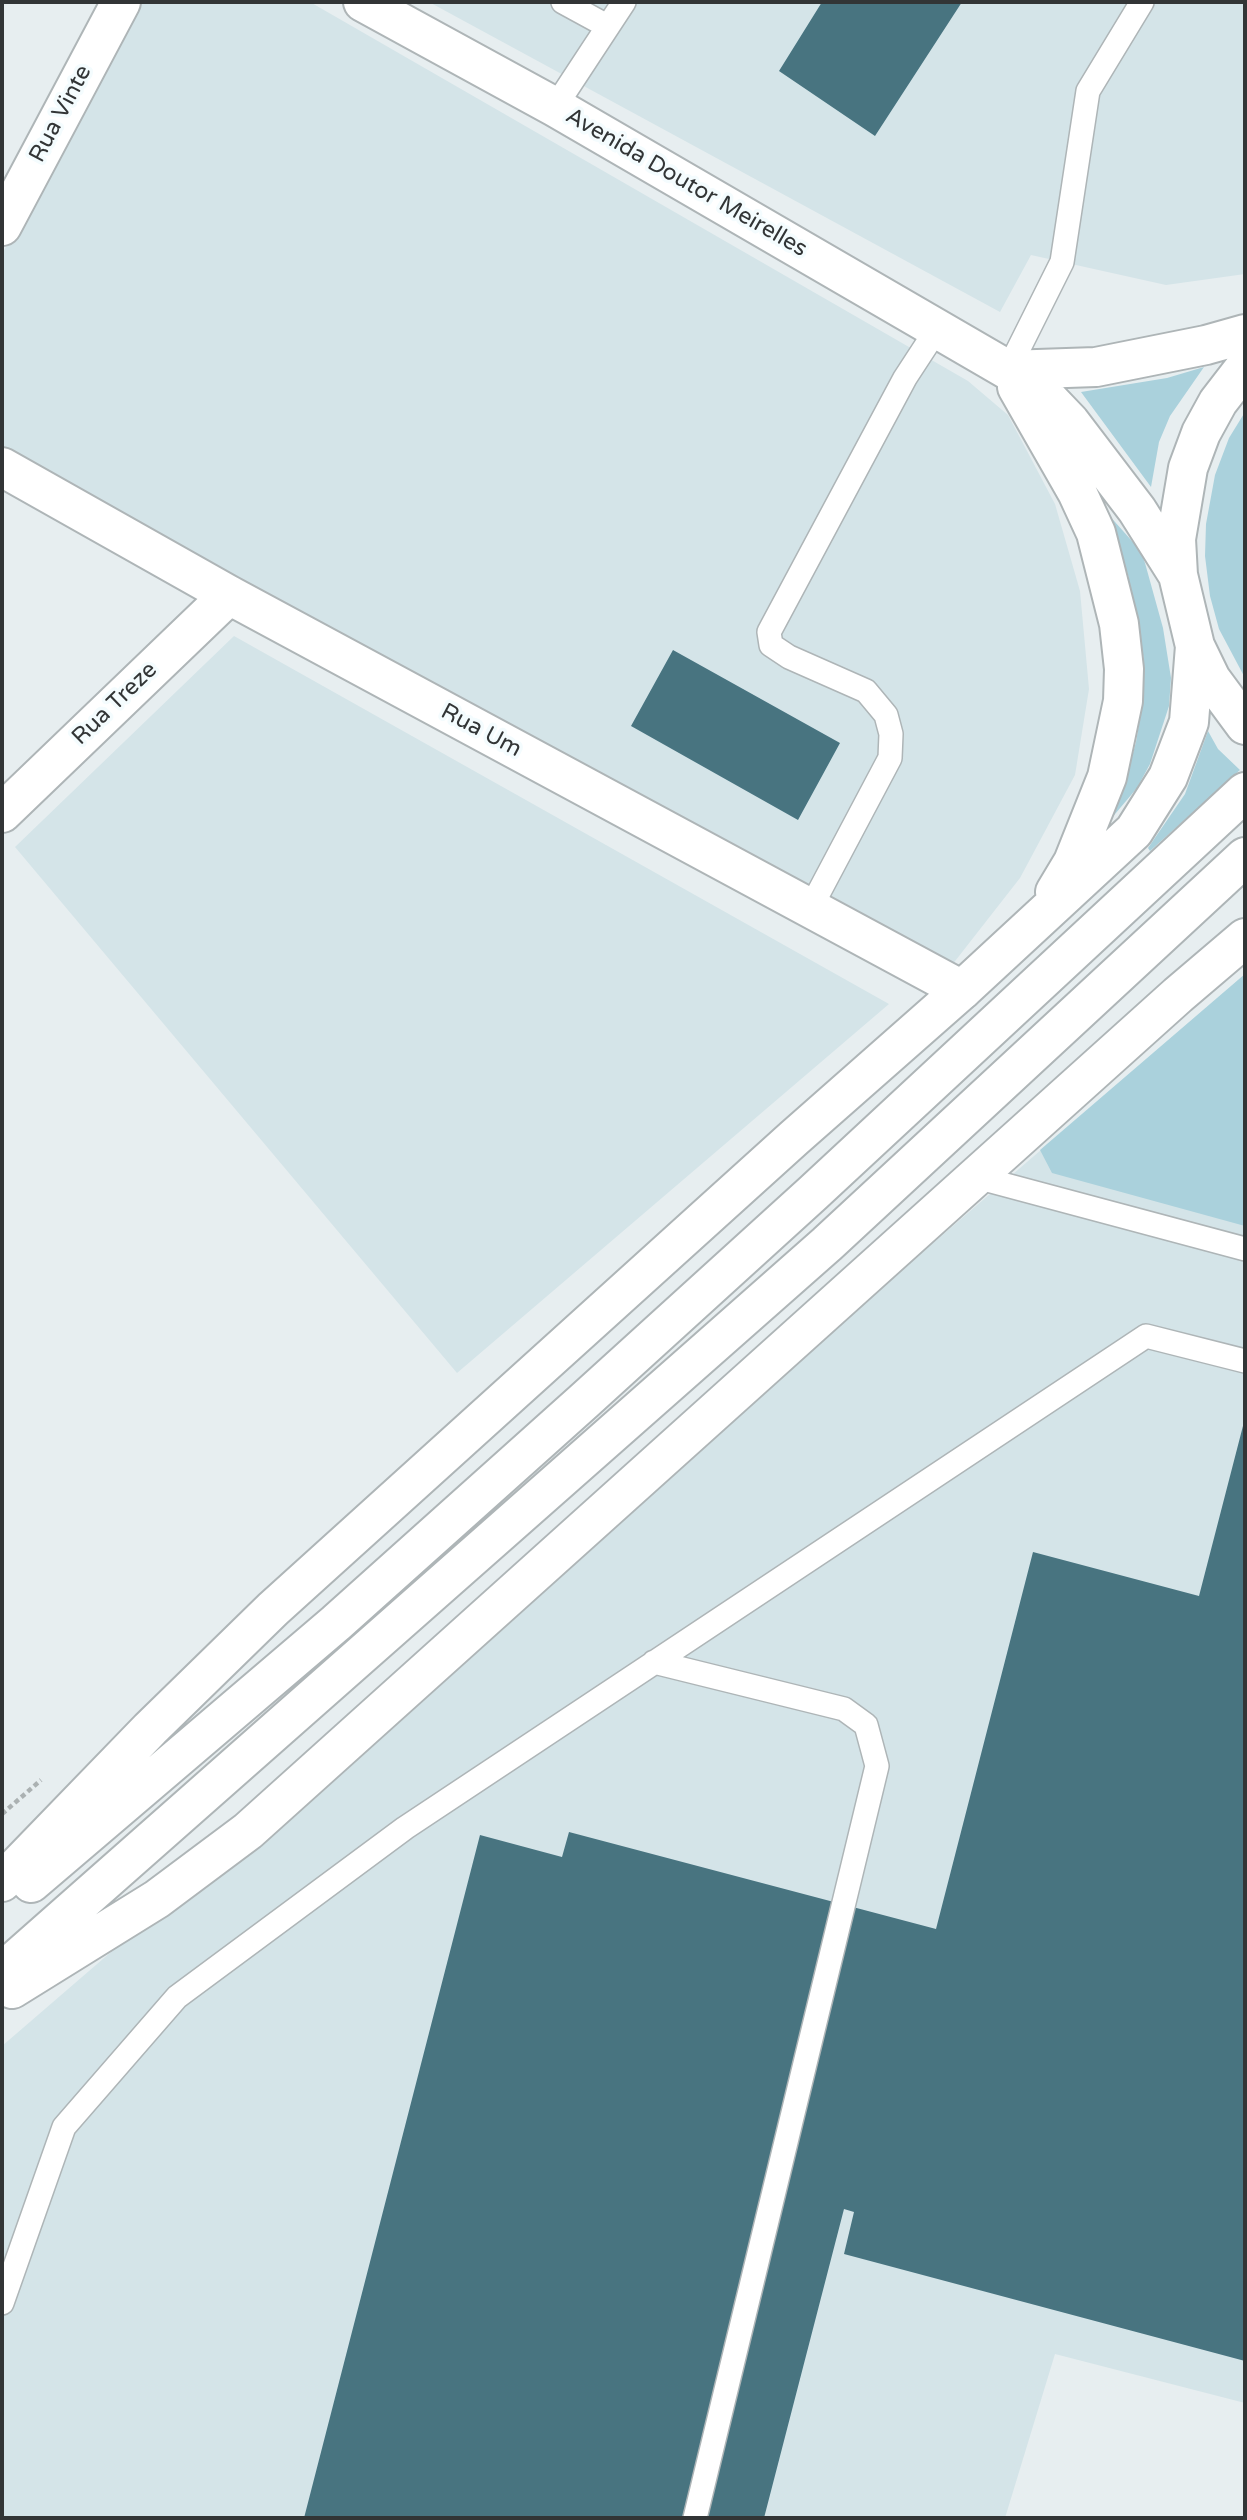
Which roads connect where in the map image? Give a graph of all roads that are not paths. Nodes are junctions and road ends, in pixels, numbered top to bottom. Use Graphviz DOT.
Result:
graph roads {
  1 [pos="121,2"];
  2 [pos="363,2"];
  3 [pos="563,2"];
  4 [pos="624,2"];
  5 [pos="1142,2"];
  6 [pos="607,26"];
  7 [pos="555,107"];
  8 [pos="2,226"];
  9 [pos="937,329"];
  10 [pos="1245,334"];
  11 [pos="1245,367"];
  12 [pos="1008,370"];
  13 [pos="2,467"];
  14 [pos="1178,575"];
  15 [pos="229,595"];
  16 [pos="1195,646"];
  17 [pos="1245,725"];
  18 [pos="1245,792"];
  19 [pos="2,813"];
  20 [pos="1245,857"];
  21 [pos="810,909"];
  22 [pos="1031,928"];
  23 [pos="1245,938"];
  24 [pos="962,990"];
  25 [pos="976,1177"];
  26 [pos="1245,1249"];
  27 [pos="1245,1361"];
  28 [pos="654,1662"];
  29 [pos="2,1882"];
  30 [pos="2,1908"];
  31 [pos="2,1972"];
  32 [pos="2,1996"];
  33 [pos="2,2303"];
  34 [pos="695,2518"];
  1 -- 8 [label="main road, Rua Vinte"];
  2 -- 7 [label="main road, Avenida Doutor Meirelles"];
  3 -- 6 [label="lane"];
  4 -- 6 [label="lane"];
  5 -- 12 [label="lane"];
  6 -- 7 [label="lane"];
  7 -- 9 [label="main road, Avenida Doutor Meirelles"];
  9 -- 12 [label="main road, Avenida Doutor Meirelles"];
  9 -- 21 [label="lane"];
  10 -- 12 [label="main road"];
  11 -- 14 [label="main road"];
  12 -- 14 [label="main road, Avenida Doutor Meirelles"];
  12 -- 22 [label="main road"];
  13 -- 15 [label="main road, Rua Um"];
  14 -- 16 [label="main road"];
  15 -- 19 [label="main road, Rua Treze"];
  15 -- 21 [label="main road, Rua Um"];
  16 -- 17 [label="main road"];
  16 -- 22 [label="main road"];
  18 -- 30 [label="main road"];
  20 -- 31 [label="main road"];
  21 -- 24 [label="main road, Rua Um"];
  22 -- 24 [label="main road"];
  23 -- 25 [label="main road"];
  24 -- 29 [label="main road"];
  25 -- 26 [label="lane"];
  25 -- 32 [label="main road"];
  27 -- 28 [label="lane"];
  28 -- 33 [label="lane"];
  28 -- 34 [label="lane"];
}
